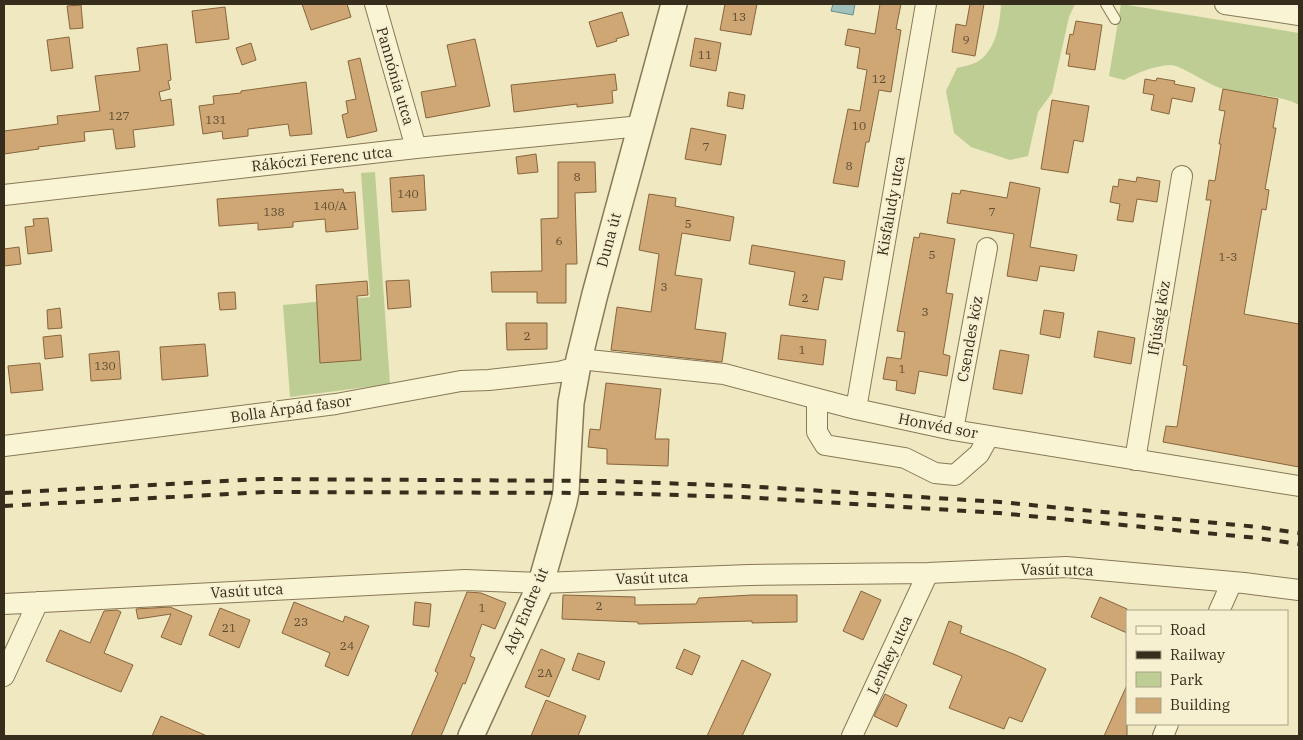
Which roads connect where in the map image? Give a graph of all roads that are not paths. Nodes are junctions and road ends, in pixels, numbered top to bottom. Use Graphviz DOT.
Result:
graph roads {
  1 [pos="375,4"];
  2 [pos="674,4"];
  3 [pos="926,4"];
  4 [pos="1106,4"];
  5 [pos="1225,4"];
  6 [pos="1299,16"];
  7 [pos="1115,19"];
  8 [pos="641,126"];
  9 [pos="416,148"];
  10 [pos="1182,176"];
  11 [pos="4,195"];
  12 [pos="987,248"];
  13 [pos="579,363"];
  14 [pos="817,399"];
  15 [pos="856,409"];
  16 [pos="953,430"];
  17 [pos="990,436"];
  18 [pos="4,446"];
  19 [pos="1136,460"];
  20 [pos="566,481"];
  21 [pos="1299,486"];
  22 [pos="928,573"];
  23 [pos="1232,582"];
  24 [pos="541,583"];
  25 [pos="1299,590"];
  26 [pos="38,602"];
  27 [pos="4,604"];
  28 [pos="1219,610"];
  29 [pos="4,676"];
  30 [pos="471,736"];
  31 [pos="852,736"];
  1 -- 9 [label="street, Pannónia utca"];
  2 -- 8 [label="street, Duna út"];
  3 -- 15 [label="street, Kisfaludy utca"];
  4 -- 7 [label="lane"];
  5 -- 6 [label="street"];
  8 -- 9 [label="street, Rákóczi Ferenc utca"];
  8 -- 13 [label="street, Duna út"];
  9 -- 11 [label="street, Rákóczi Ferenc utca"];
  10 -- 19 [label="street, Ifjúság köz"];
  12 -- 16 [label="street, Csendes köz"];
  13 -- 14 [label="street, Honvéd sor"];
  13 -- 18 [label="street, Bolla Árpád fasor"];
  13 -- 20 [label="street, Duna út"];
  14 -- 15 [label="street, Honvéd sor"];
  14 -- 17 [label="street"];
  15 -- 16 [label="street, Honvéd sor"];
  16 -- 17 [label="street, Honvéd sor"];
  17 -- 19 [label="street, Honvéd sor"];
  19 -- 21 [label="street, Honvéd sor"];
  20 -- 24 [label="street, Ady Endre út"];
  22 -- 23 [label="street, Vasút utca"];
  22 -- 24 [label="street, Vasút utca"];
  22 -- 31 [label="street, Lenkey utca"];
  23 -- 25 [label="street, Vasút utca"];
  23 -- 28 [label="street"];
  24 -- 26 [label="street, Vasút utca"];
  24 -- 30 [label="street, Ady Endre út"];
  26 -- 27 [label="street, Vasút utca"];
  26 -- 29 [label="street"];
}
